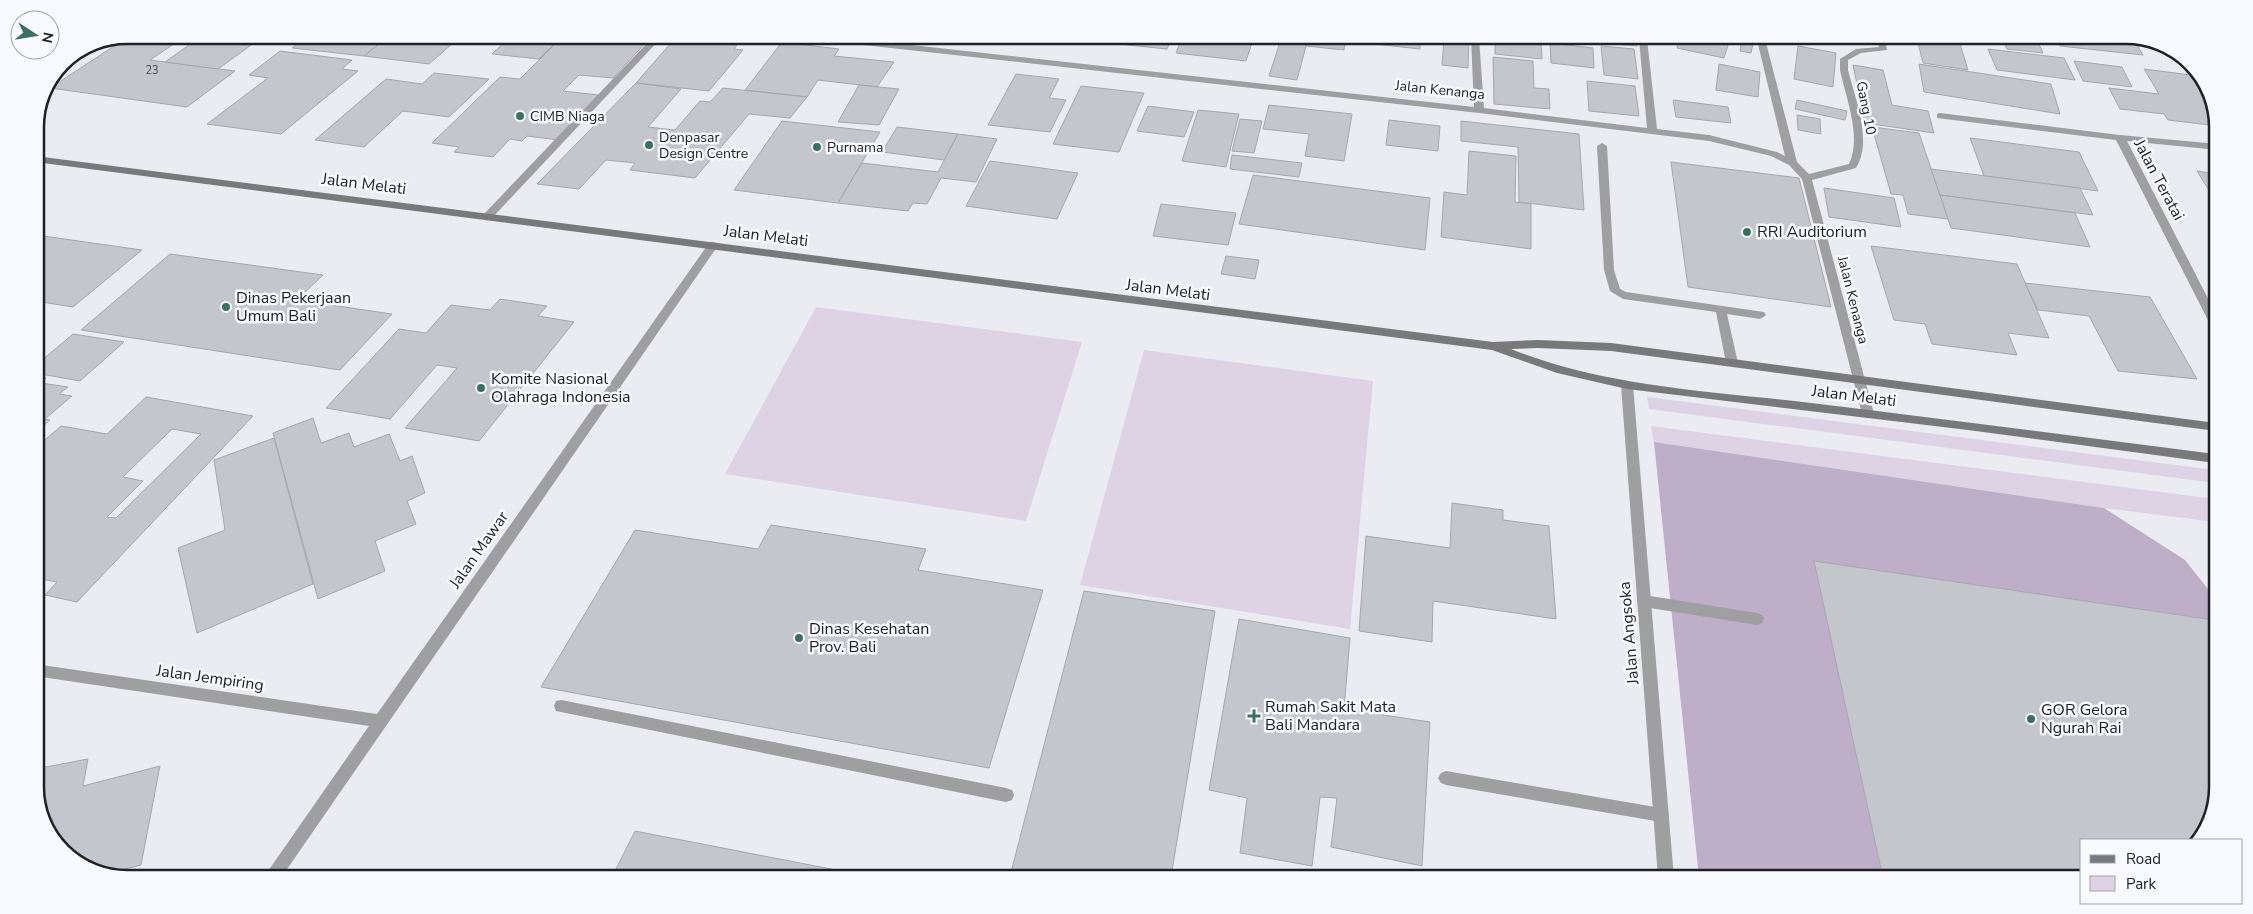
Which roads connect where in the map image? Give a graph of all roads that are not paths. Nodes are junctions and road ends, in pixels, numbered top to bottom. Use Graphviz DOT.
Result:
graph roads {
  1 [pos="651,44"];
  2 [pos="881,44"];
  3 [pos="1475,44"];
  4 [pos="1643,44"];
  5 [pos="1762,44"];
  6 [pos="1883,44"];
  7 [pos="1479,110"];
  8 [pos="1940,116"];
  9 [pos="1652,131"];
  10 [pos="2120,138"];
  11 [pos="1602,146"];
  12 [pos="2209,146"];
  13 [pos="44,160"];
  14 [pos="1792,163"];
  15 [pos="1807,178"];
  16 [pos="488,216"];
  17 [pos="713,245"];
  18 [pos="1721,310"];
  19 [pos="2209,310"];
  20 [pos="1760,315"];
  21 [pos="1493,346"];
  22 [pos="1732,363"];
  23 [pos="1859,381"];
  24 [pos="1627,385"];
  25 [pos="1868,414"];
  26 [pos="2209,426"];
  27 [pos="2209,458"];
  28 [pos="1644,601"];
  29 [pos="1757,619"];
  30 [pos="44,671"];
  31 [pos="561,706"];
  32 [pos="380,721"];
  33 [pos="1446,778"];
  34 [pos="1006,795"];
  35 [pos="1661,815"];
  36 [pos="277,870"];
  37 [pos="1665,870"];
  1 -- 16 [label="street"];
  2 -- 7 [label="street, Jalan Kenanga"];
  3 -- 7 [label="street"];
  4 -- 9 [label="street"];
  5 -- 14 [label="street"];
  6 -- 15 [label="street, Gang 10"];
  7 -- 9 [label="street, Jalan Kenanga"];
  8 -- 10 [label="street"];
  9 -- 14 [label="street, Jalan Kenanga"];
  10 -- 12 [label="street, Jalan Teratai"];
  10 -- 19 [label="street, Jalan Teratai"];
  11 -- 18 [label="street"];
  13 -- 16 [label="street, Jalan Melati"];
  14 -- 15 [label="street, Jalan Kenanga"];
  15 -- 23 [label="street, Jalan Kenanga"];
  16 -- 17 [label="street, Jalan Melati"];
  17 -- 21 [label="street, Jalan Melati"];
  17 -- 32 [label="street, Jalan Mawar"];
  18 -- 20 [label="street"];
  18 -- 22 [label="street"];
  21 -- 22 [label="street, Jalan Melati"];
  21 -- 24 [label="street, Jalan Melati"];
  22 -- 23 [label="street, Jalan Melati"];
  23 -- 25 [label="street, Jalan Kenanga"];
  23 -- 26 [label="street, Jalan Melati"];
  24 -- 25 [label="street, Jalan Melati"];
  24 -- 28 [label="street, Jalan Angsoka"];
  25 -- 27 [label="street, Jalan Melati"];
  28 -- 29 [label="street"];
  28 -- 35 [label="street, Jalan Angsoka"];
  30 -- 32 [label="street, Jalan Jempiring"];
  31 -- 34 [label="street"];
  32 -- 36 [label="street, Jalan Mawar"];
  33 -- 35 [label="street"];
  35 -- 37 [label="street, Jalan Angsoka"];
}
